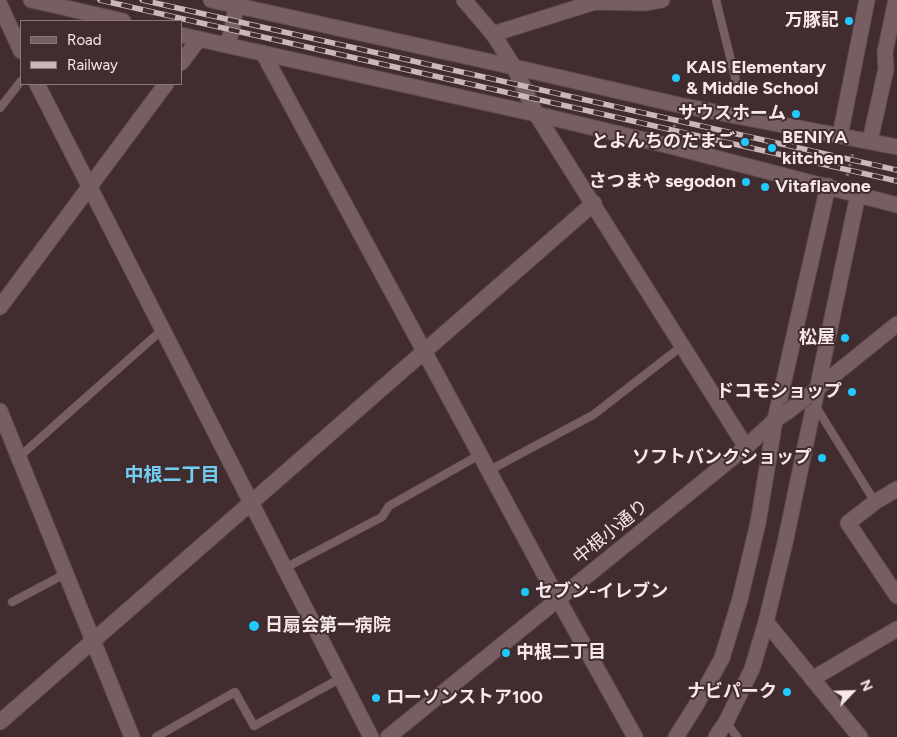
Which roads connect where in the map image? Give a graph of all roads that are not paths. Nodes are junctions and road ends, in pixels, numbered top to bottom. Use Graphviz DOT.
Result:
graph roads {
  1 [pos="31,0"];
  2 [pos="210,0"];
  3 [pos="464,0"];
  4 [pos="662,0"];
  5 [pos="716,0"];
  6 [pos="866,0"];
  7 [pos="896,0"];
  8 [pos="238,3"];
  9 [pos="0,5"];
  10 [pos="119,20"];
  11 [pos="493,34"];
  12 [pos="182,35"];
  13 [pos="199,39"];
  14 [pos="227,45"];
  15 [pos="20,49"];
  16 [pos="263,53"];
  17 [pos="182,62"];
  18 [pos="514,66"];
  19 [pos="20,82"];
  20 [pos="38,85"];
  21 [pos="165,85"];
  22 [pos="738,89"];
  23 [pos="0,108"];
  24 [pos="536,114"];
  25 [pos="854,140"];
  26 [pos="897,147"];
  27 [pos="89,187"];
  28 [pos="832,187"];
  29 [pos="855,193"];
  30 [pos="594,203"];
  31 [pos="897,205"];
  32 [pos="0,307"];
  33 [pos="897,324"];
  34 [pos="163,329"];
  35 [pos="682,346"];
  36 [pos="424,351"];
  37 [pos="813,398"];
  38 [pos="0,411"];
  39 [pos="781,416"];
  40 [pos="746,447"];
  41 [pos="481,454"];
  42 [pos="19,457"];
  43 [pos="490,470"];
  44 [pos="897,489"];
  45 [pos="251,502"];
  46 [pos="875,502"];
  47 [pos="285,568"];
  48 [pos="65,574"];
  49 [pos="897,596"];
  50 [pos="558,599"];
  51 [pos="12,602"];
  52 [pos="766,622"];
  53 [pos="897,628"];
  54 [pos="92,641"];
  55 [pos="341,678"];
  56 [pos="812,679"];
  57 [pos="0,722"];
  58 [pos="726,722"];
  59 [pos="132,737"];
  60 [pos="156,737"];
  61 [pos="371,737"];
  62 [pos="388,737"];
  63 [pos="635,737"];
  64 [pos="676,737"];
  65 [pos="716,737"];
  66 [pos="737,737"];
  67 [pos="860,737"];
  1 -- 10 [label="street"];
  2 -- 8 [label="street"];
  3 -- 11 [label="street"];
  4 -- 11 [label="street"];
  5 -- 22 [label="lane"];
  6 -- 25 [label="street"];
  7 -- 25 [label="street"];
  8 -- 14 [label="street"];
  8 -- 18 [label="street"];
  9 -- 15 [label="street"];
  11 -- 18 [label="street"];
  12 -- 13 [label="street"];
  13 -- 14 [label="street"];
  13 -- 17 [label="street"];
  14 -- 16 [label="street"];
  16 -- 24 [label="street"];
  16 -- 36 [label="street"];
  18 -- 24 [label="street"];
  18 -- 25 [label="street"];
  19 -- 23 [label="lane"];
  20 -- 27 [label="street"];
  21 -- 27 [label="street"];
  24 -- 28 [label="street"];
  24 -- 30 [label="street"];
  25 -- 26 [label="street"];
  27 -- 32 [label="street"];
  27 -- 34 [label="street"];
  28 -- 29 [label="street"];
  28 -- 39 [label="street"];
  29 -- 31 [label="street"];
  29 -- 37 [label="street"];
  30 -- 35 [label="street"];
  30 -- 36 [label="street"];
  33 -- 37 [label="street"];
  34 -- 42 [label="lane"];
  34 -- 45 [label="street"];
  35 -- 40 [label="street"];
  35 -- 43 [label="lane"];
  36 -- 41 [label="street"];
  36 -- 45 [label="street"];
  37 -- 39 [label="street, 中根小通り, bridge"];
  37 -- 46 [label="lane"];
  37 -- 52 [label="street"];
  38 -- 42 [label="street"];
  39 -- 40 [label="street, 中根小通り"];
  39 -- 64 [label="street"];
  40 -- 50 [label="street, 中根小通り"];
  41 -- 43 [label="street"];
  41 -- 47 [label="lane"];
  42 -- 48 [label="street"];
  43 -- 50 [label="street"];
  44 -- 46 [label="street"];
  45 -- 47 [label="street"];
  45 -- 54 [label="street"];
  46 -- 49 [label="street"];
  47 -- 55 [label="street"];
  48 -- 51 [label="lane"];
  48 -- 54 [label="street"];
  50 -- 62 [label="street, 中根小通り"];
  50 -- 63 [label="street"];
  52 -- 56 [label="street"];
  52 -- 58 [label="street"];
  53 -- 56 [label="street"];
  54 -- 57 [label="street"];
  54 -- 59 [label="street"];
  55 -- 60 [label="lane"];
  55 -- 61 [label="street"];
  56 -- 67 [label="street"];
  58 -- 65 [label="street"];
  58 -- 66 [label="lane"];
}
